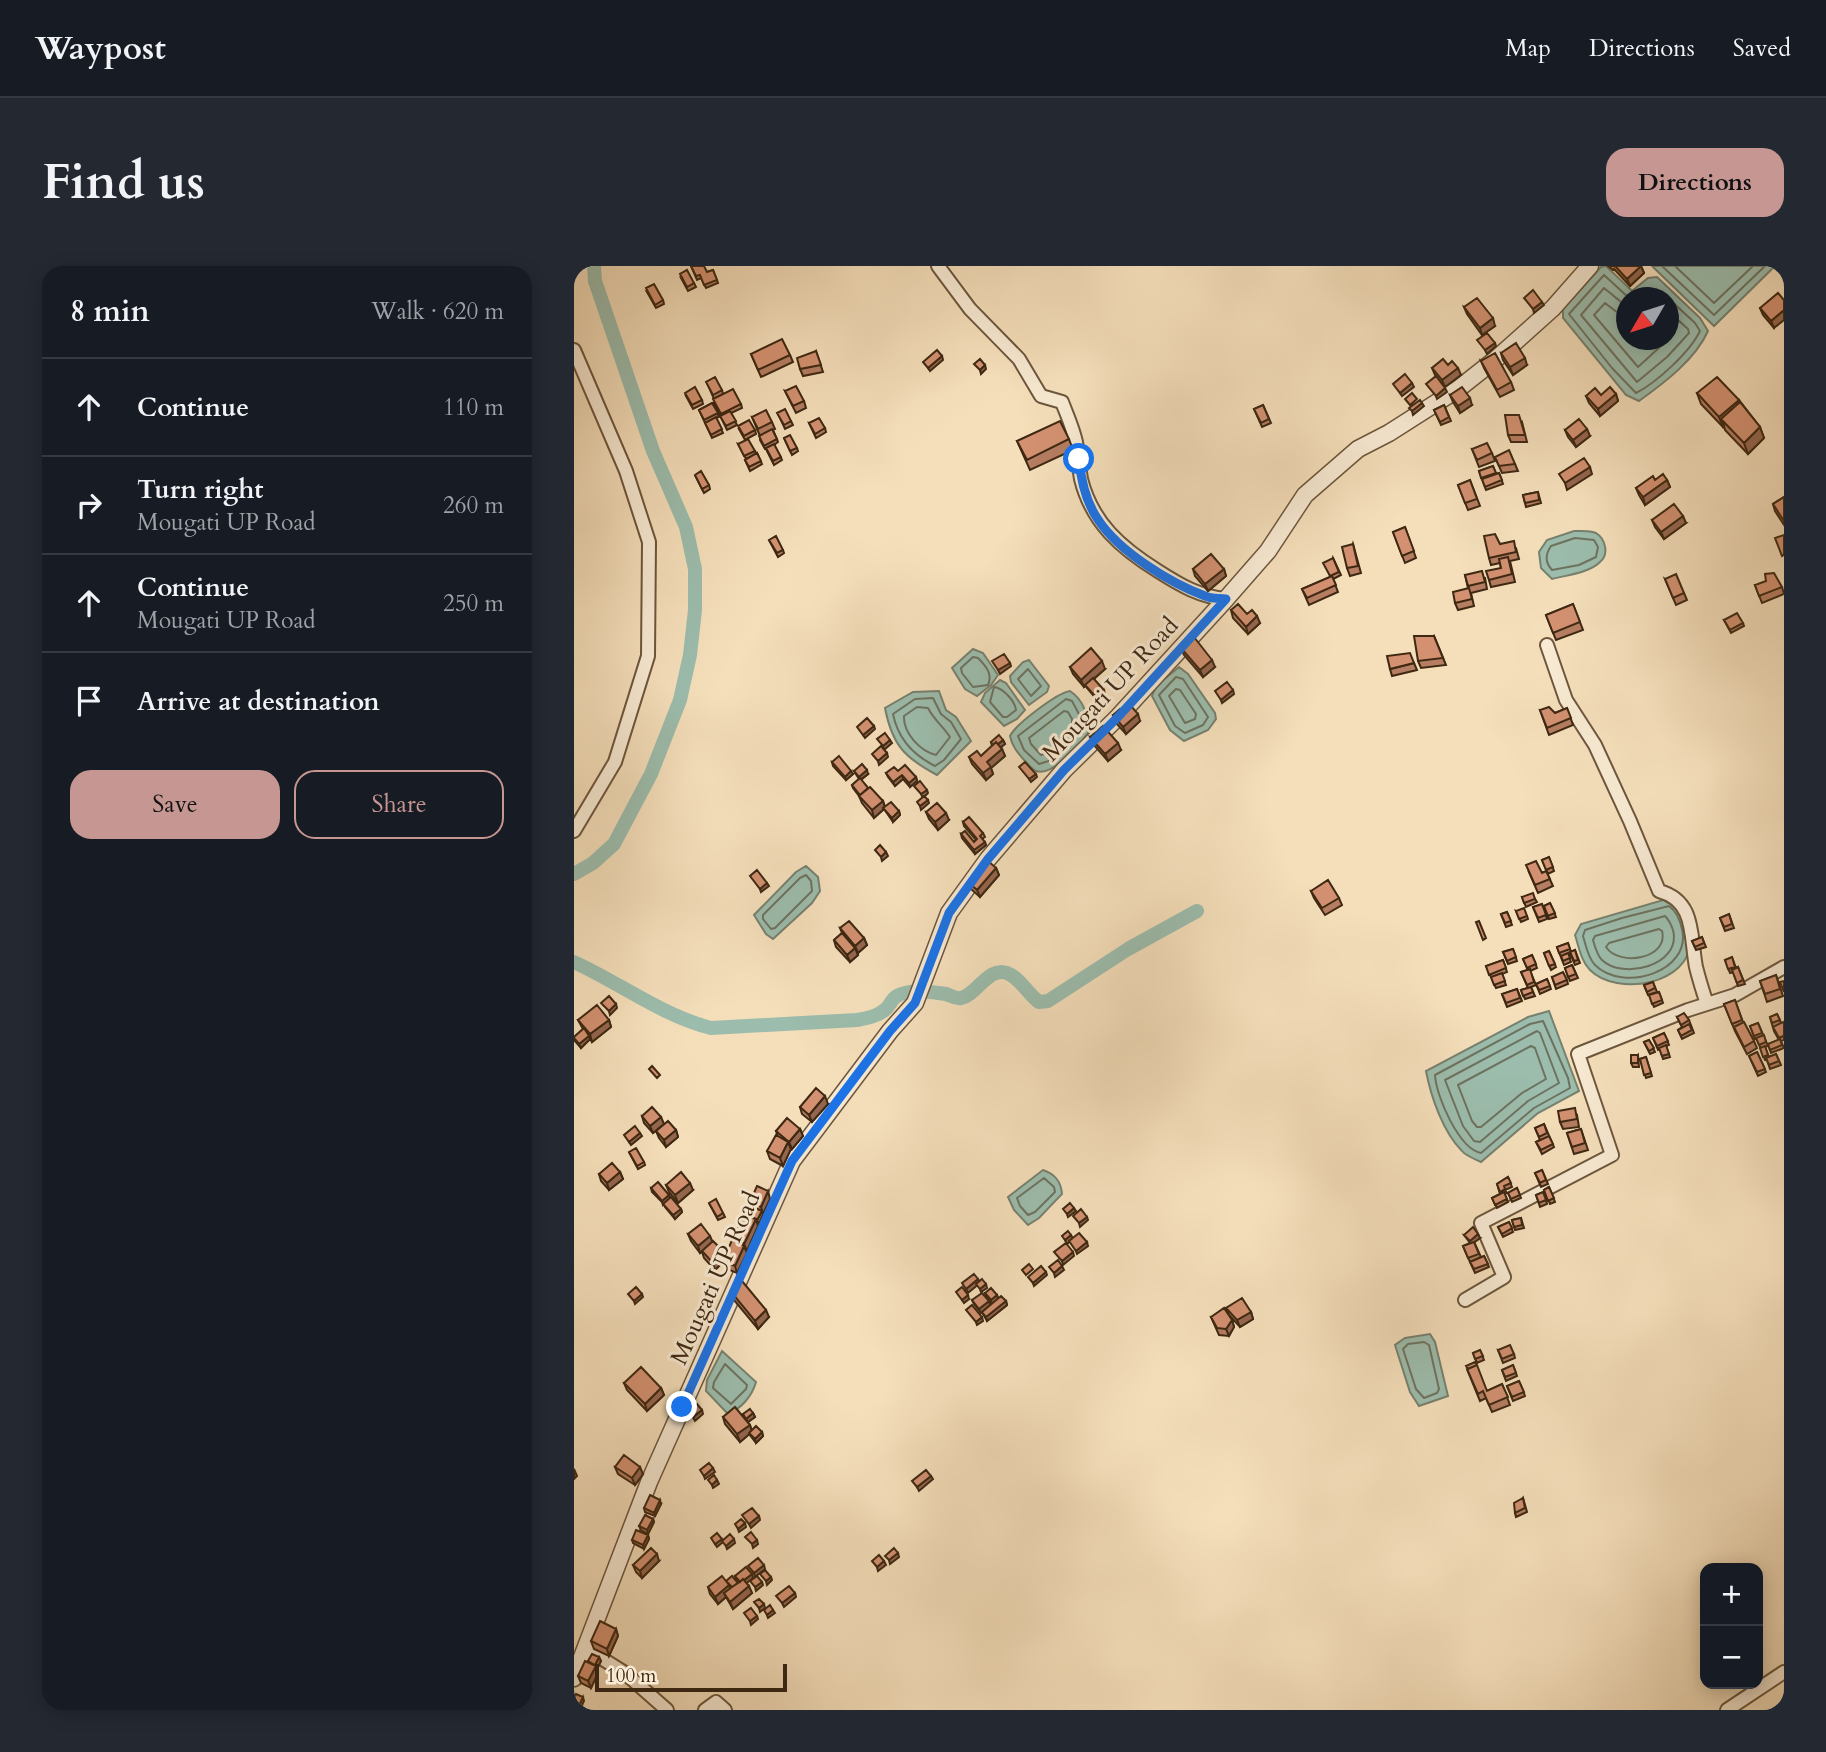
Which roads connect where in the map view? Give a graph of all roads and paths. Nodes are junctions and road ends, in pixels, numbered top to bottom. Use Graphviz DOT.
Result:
graph roads {
  1 [pos="938,266"];
  2 [pos="1590,266"];
  3 [pos="574,350"];
  4 [pos="1226,599"];
  5 [pos="1547,645"];
  6 [pos="574,831"];
  7 [pos="1784,967"];
  8 [pos="1707,1004"];
  9 [pos="1465,1300"];
  10 [pos="585,1648"];
  11 [pos="1784,1672"];
  12 [pos="574,1678"];
  13 [pos="667,1710"];
  14 [pos="705,1710"];
  15 [pos="725,1710"];
  16 [pos="1727,1710"];
  1 -- 4 [label="street"];
  2 -- 4 [label="street, Mougati UP Road"];
  3 -- 6 [label="street"];
  4 -- 10 [label="street, Mougati UP Road"];
  5 -- 8 [label="street"];
  7 -- 8 [label="street"];
  8 -- 9 [label="street"];
  10 -- 12 [label="street, Mougati UP Road"];
  10 -- 13 [label="street"];
  11 -- 16 [label="street"];
  14 -- 15 [label="street"];
}
